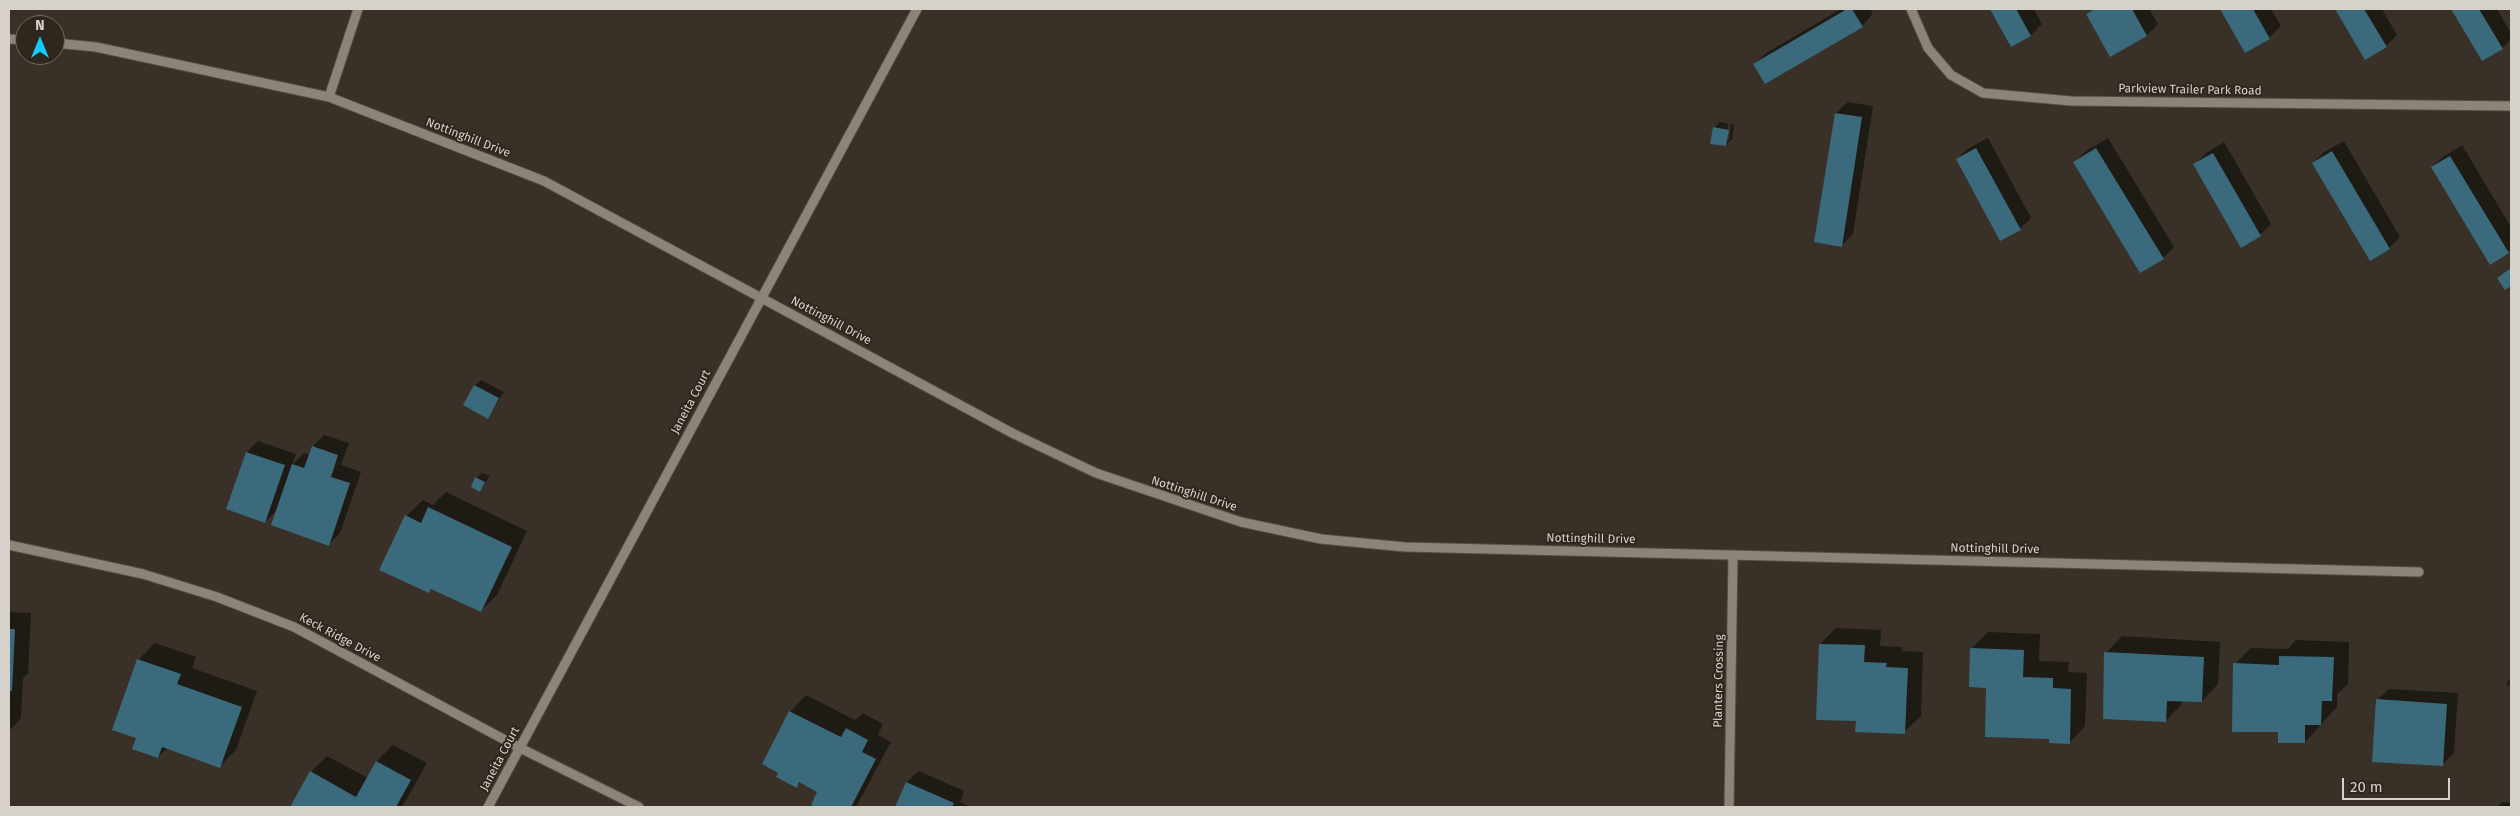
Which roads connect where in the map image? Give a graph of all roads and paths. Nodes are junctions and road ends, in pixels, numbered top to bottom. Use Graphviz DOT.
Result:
graph roads {
  1 [pos="358,9"];
  2 [pos="917,9"];
  3 [pos="1911,9"];
  4 [pos="65,44"];
  5 [pos="329,97"];
  6 [pos="2511,106"];
  7 [pos="761,298"];
  8 [pos="9,545"];
  9 [pos="1734,555"];
  10 [pos="2419,572"];
  11 [pos="520,748"];
  12 [pos="488,807"];
  13 [pos="639,807"];
  14 [pos="1729,807"];
  1 -- 5 [label="street"];
  2 -- 7 [label="street, Janeita Court"];
  3 -- 6 [label="street, Parkview Trailer Park Road"];
  4 -- 5 [label="street, Nottinghill Drive"];
  5 -- 7 [label="street, Nottinghill Drive"];
  7 -- 9 [label="street, Nottinghill Drive"];
  7 -- 11 [label="street, Janeita Court"];
  8 -- 11 [label="street, Keck Ridge Drive"];
  9 -- 10 [label="street, Nottinghill Drive"];
  9 -- 14 [label="street, Planters Crossing"];
  11 -- 12 [label="street, Janeita Court"];
  11 -- 13 [label="street, Keck Ridge Drive"];
}
